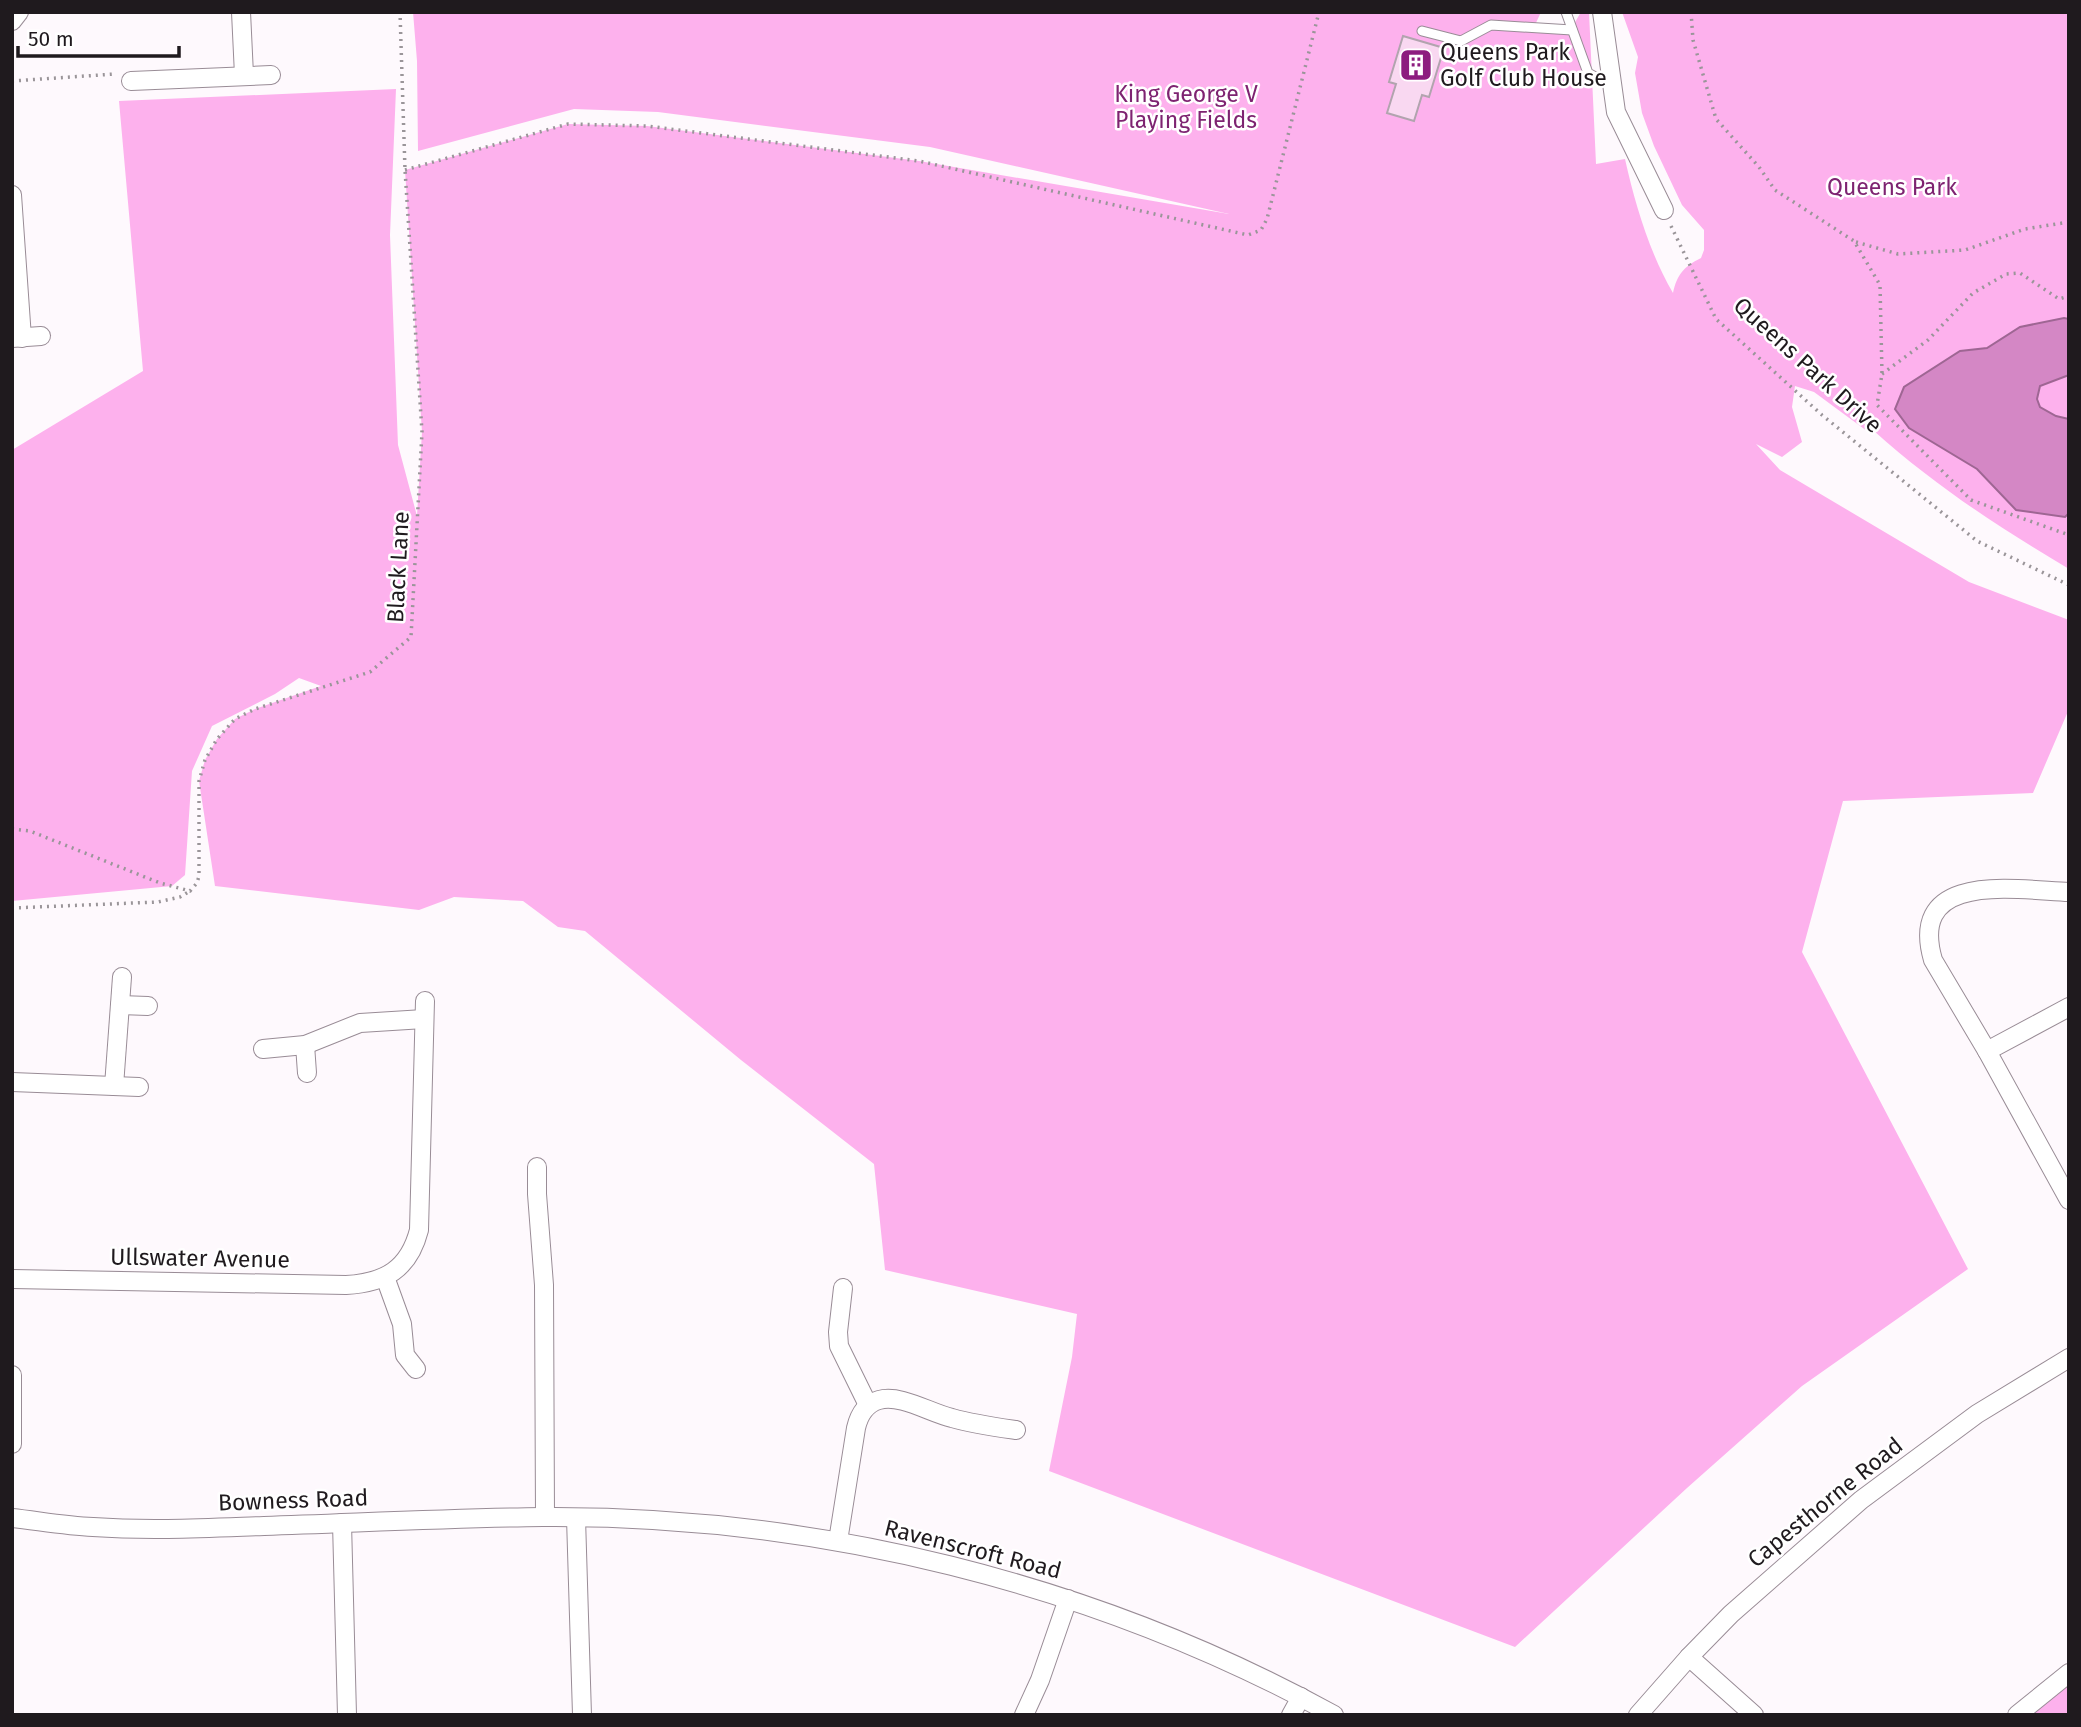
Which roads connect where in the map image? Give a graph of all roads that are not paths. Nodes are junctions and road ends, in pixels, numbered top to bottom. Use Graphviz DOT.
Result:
graph roads {
  1 [pos="19,12"];
  2 [pos="241,12"];
  3 [pos="1566,12"];
  4 [pos="1602,12"];
  5 [pos="12,21"];
  6 [pos="1572,30"];
  7 [pos="1422,31"];
  8 [pos="244,75"];
  9 [pos="271,75"];
  10 [pos="131,81"];
  11 [pos="1612,86"];
  12 [pos="12,195"];
  13 [pos="1664,210"];
  14 [pos="41,336"];
  15 [pos="17,338"];
  16 [pos="2069,892"];
  17 [pos="122,977"];
  18 [pos="120,1005"];
  19 [pos="148,1006"];
  20 [pos="2069,1007"];
  21 [pos="305,1045"];
  22 [pos="263,1049"];
  23 [pos="1987,1051"];
  24 [pos="307,1073"];
  25 [pos="12,1082"];
  26 [pos="114,1086"];
  27 [pos="139,1087"];
  28 [pos="537,1167"];
  29 [pos="2069,1200"];
  30 [pos="385,1277"];
  31 [pos="12,1279"];
  32 [pos="843,1288"];
  33 [pos="2069,1358"];
  34 [pos="416,1369"];
  35 [pos="12,1375"];
  36 [pos="868,1405"];
  37 [pos="1016,1430"];
  38 [pos="12,1444"];
  39 [pos="545,1517"];
  40 [pos="12,1518"];
  41 [pos="576,1518"];
  42 [pos="342,1523"];
  43 [pos="838,1541"];
  44 [pos="1068,1599"];
  45 [pos="1689,1657"];
  46 [pos="2069,1673"];
  47 [pos="1301,1697"];
  48 [pos="347,1715"];
  49 [pos="582,1715"];
  50 [pos="1024,1715"];
  51 [pos="1291,1715"];
  52 [pos="1334,1715"];
  53 [pos="1638,1715"];
  54 [pos="1754,1715"];
  55 [pos="2017,1715"];
  1 -- 5 [label="street"];
  2 -- 8 [label="street"];
  3 -- 6 [label="lane"];
  4 -- 11 [label="street"];
  6 -- 7 [label="lane"];
  6 -- 11 [label="lane"];
  8 -- 9 [label="street"];
  8 -- 10 [label="street"];
  11 -- 13 [label="street"];
  12 -- 15 [label="street"];
  14 -- 15 [label="street"];
  16 -- 23 [label="street"];
  17 -- 18 [label="street"];
  18 -- 19 [label="street"];
  18 -- 26 [label="street"];
  20 -- 23 [label="street"];
  21 -- 22 [label="street, Ullswater Avenue"];
  21 -- 24 [label="street"];
  21 -- 30 [label="street, Ullswater Avenue"];
  23 -- 29 [label="street"];
  25 -- 26 [label="street"];
  26 -- 27 [label="street"];
  28 -- 39 [label="street"];
  30 -- 31 [label="street, Ullswater Avenue"];
  30 -- 34 [label="street"];
  32 -- 36 [label="street"];
  33 -- 45 [label="street, Capesthorne Road"];
  35 -- 38 [label="street"];
  36 -- 37 [label="street"];
  36 -- 43 [label="street"];
  39 -- 41 [label="street, Bowness Road"];
  39 -- 42 [label="street, Bowness Road"];
  40 -- 42 [label="street, Bowness Road"];
  41 -- 43 [label="street, Ravenscroft Road"];
  41 -- 49 [label="street"];
  42 -- 48 [label="street"];
  43 -- 44 [label="street, Ravenscroft Road"];
  44 -- 47 [label="street, Ravenscroft Road"];
  44 -- 50 [label="street"];
  45 -- 53 [label="street, Capesthorne Road"];
  45 -- 54 [label="street"];
  46 -- 55 [label="street"];
  47 -- 51 [label="street"];
  47 -- 52 [label="street, Ravenscroft Road"];
}
